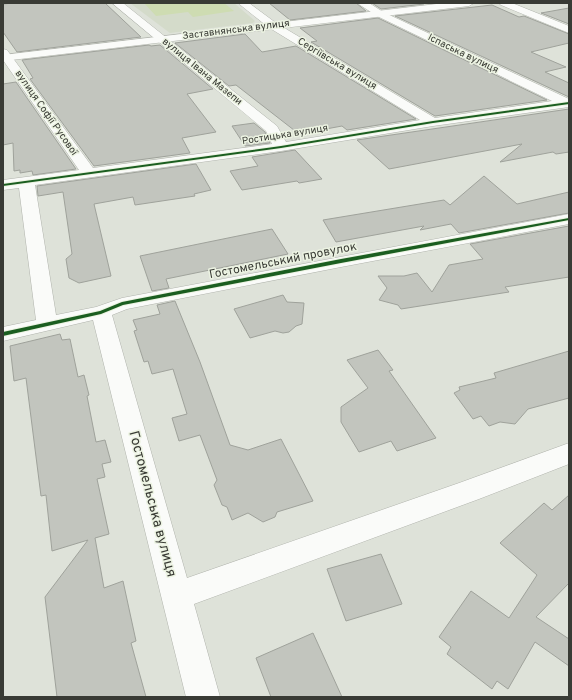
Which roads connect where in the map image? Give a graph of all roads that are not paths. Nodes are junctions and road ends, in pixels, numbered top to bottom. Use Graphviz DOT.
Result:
graph roads {
  1 [pos="117,3"];
  2 [pos="243,3"];
  3 [pos="362,3"];
  4 [pos="469,3"];
  5 [pos="504,3"];
  6 [pos="380,14"];
  7 [pos="272,25"];
  8 [pos="569,30"];
  9 [pos="161,39"];
  10 [pos="4,56"];
  11 [pos="567,103"];
  12 [pos="433,122"];
  13 [pos="281,147"];
  14 [pos="89,174"];
  15 [pos="26,182"];
  16 [pos="3,185"];
  17 [pos="569,219"];
  18 [pos="101,312"];
  19 [pos="47,324"];
  20 [pos="3,334"];
  21 [pos="569,453"];
  22 [pos="177,596"];
  23 [pos="203,697"];
  1 -- 9 [label="street, вулиця Івана Мазепи"];
  2 -- 7 [label="street, Сергіївська вулиця"];
  3 -- 6 [label="street, Іспаська вулиця"];
  4 -- 6 [label="street, Заставнянська вулиця"];
  5 -- 8 [label="street"];
  6 -- 7 [label="street, Заставнянська вулиця"];
  6 -- 11 [label="street, Іспаська вулиця"];
  7 -- 9 [label="street, Заставнянська вулиця"];
  7 -- 12 [label="street, Сергіївська вулиця"];
  9 -- 10 [label="street, Заставнянська вулиця"];
  9 -- 13 [label="street, вулиця Івана Мазепи"];
  10 -- 14 [label="street, вулиця Софії Русової"];
  11 -- 12 [label="street, Ростицька вулиця"];
  12 -- 13 [label="street, Ростицька вулиця"];
  13 -- 14 [label="street, Ростицька вулиця"];
  14 -- 15 [label="street, Ростицька вулиця"];
  15 -- 16 [label="street, Ростицька вулиця"];
  15 -- 19 [label="street"];
  17 -- 18 [label="street, Гостомельський провулок"];
  18 -- 19 [label="street, Гостомельський провулок"];
  18 -- 22 [label="street, Гостомельська вулиця"];
  19 -- 20 [label="street, Гостомельський провулок"];
  21 -- 22 [label="street"];
  22 -- 23 [label="street, Гостомельська вулиця"];
}
